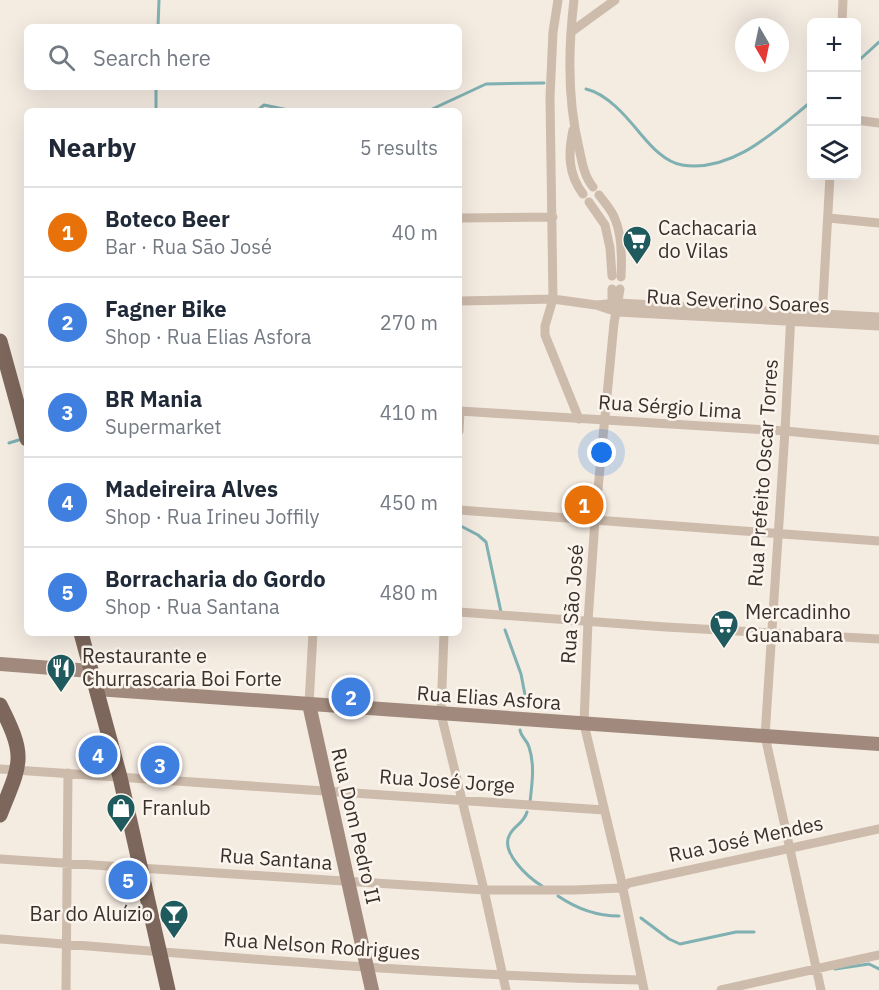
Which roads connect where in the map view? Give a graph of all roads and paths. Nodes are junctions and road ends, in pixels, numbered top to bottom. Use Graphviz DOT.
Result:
graph roads {
  1 [pos="558,0"];
  2 [pos="574,0"];
  3 [pos="615,0"];
  4 [pos="843,0"];
  5 [pos="842,18"];
  6 [pos="570,32"];
  7 [pos="861,121"];
  8 [pos="879,123"];
  9 [pos="573,125"];
  10 [pos="830,180"];
  11 [pos="553,217"];
  12 [pos="462,218"];
  13 [pos="829,218"];
  14 [pos="879,223"];
  15 [pos="616,289"];
  16 [pos="553,299"];
  17 [pos="462,301"];
  18 [pos="615,307"];
  19 [pos="790,317"];
  20 [pos="879,317"];
  21 [pos="822,319"];
  22 [pos="879,326"];
  23 [pos="1,346"];
  24 [pos="462,411"];
  25 [pos="579,419"];
  26 [pos="604,421"];
  27 [pos="24,428"];
  28 [pos="785,431"];
  29 [pos="879,440"];
  30 [pos="462,510"];
  31 [pos="595,520"];
  32 [pos="778,534"];
  33 [pos="879,541"];
  34 [pos="462,612"];
  35 [pos="588,621"];
  36 [pos="771,632"];
  37 [pos="82,636"];
  38 [pos="313,636"];
  39 [pos="444,636"];
  40 [pos="879,639"];
  41 [pos="0,663"];
  42 [pos="91,671"];
  43 [pos="96,689"];
  44 [pos="309,704"];
  45 [pos="0,705"];
  46 [pos="441,714"];
  47 [pos="584,724"];
  48 [pos="765,736"];
  49 [pos="879,744"];
  50 [pos="0,769"];
  51 [pos="18,770"];
  52 [pos="68,773"];
  53 [pos="120,777"];
  54 [pos="328,792"];
  55 [pos="461,800"];
  56 [pos="604,810"];
  57 [pos="0,815"];
  58 [pos="879,829"];
  59 [pos="791,849"];
  60 [pos="0,859"];
  61 [pos="67,863"];
  62 [pos="140,868"];
  63 [pos="349,881"];
  64 [pos="622,888"];
  65 [pos="484,890"];
  66 [pos="0,939"];
  67 [pos="68,945"];
  68 [pos="160,952"];
  69 [pos="879,955"];
  70 [pos="368,969"];
  71 [pos="817,969"];
  72 [pos="503,976"];
  73 [pos="643,985"];
  74 [pos="66,990"];
  75 [pos="168,990"];
  76 [pos="372,990"];
  77 [pos="506,990"];
  78 [pos="721,990"];
  79 [pos="821,990"];
  1 -- 11 [label="street"];
  2 -- 6 [label="street"];
  3 -- 6 [label="street"];
  4 -- 5 [label="street"];
  6 -- 9 [label="street"];
  7 -- 8 [label="street"];
  9 -- 9 [label="street"];
  10 -- 13 [label="street"];
  11 -- 12 [label="street"];
  11 -- 16 [label="street"];
  13 -- 14 [label="street"];
  13 -- 21 [label="street"];
  15 -- 18 [label="street, Rua São José"];
  16 -- 17 [label="street, Rua Severino Soares"];
  16 -- 18 [label="street, Rua Severino Soares"];
  16 -- 25 [label="street"];
  18 -- 19 [label="street, Rua Severino Soares"];
  18 -- 26 [label="street, Rua São José"];
  19 -- 21 [label="street, Rua Severino Soares"];
  19 -- 28 [label="street, Rua Prefeito Oscar Torres"];
  20 -- 21 [label="street, Rua Severino Soares"];
  21 -- 22 [label="street, Rua Severino Soares"];
  23 -- 27 [label="main road"];
  24 -- 25 [label="street, Rua Sérgio Lima"];
  25 -- 26 [label="street, Rua Sérgio Lima"];
  26 -- 28 [label="street, Rua Sérgio Lima"];
  26 -- 31 [label="street, Rua São José"];
  28 -- 29 [label="street, Rua Sérgio Lima"];
  28 -- 32 [label="street, Rua Prefeito Oscar Torres"];
  30 -- 31 [label="street"];
  31 -- 32 [label="street"];
  31 -- 35 [label="street, Rua São José"];
  32 -- 33 [label="street"];
  32 -- 36 [label="street, Rua Prefeito Oscar Torres"];
  34 -- 35 [label="street"];
  35 -- 36 [label="street"];
  35 -- 47 [label="street, Rua São José"];
  36 -- 40 [label="street"];
  36 -- 48 [label="street, Rua Prefeito Oscar Torres"];
  37 -- 42 [label="main road"];
  38 -- 44 [label="street, Rua Dom Pedro II"];
  39 -- 46 [label="street"];
  41 -- 42 [label="street"];
  42 -- 43 [label="main road"];
  43 -- 44 [label="street, Rua Elias Asfora"];
  43 -- 53 [label="main road"];
  44 -- 46 [label="street, Rua Elias Asfora"];
  44 -- 54 [label="street, Rua Dom Pedro II"];
  45 -- 51 [label="main road"];
  46 -- 47 [label="street, Rua Elias Asfora"];
  46 -- 55 [label="street"];
  47 -- 48 [label="street, Rua Elias Asfora"];
  47 -- 56 [label="street, Rua São José"];
  48 -- 49 [label="street, Rua Elias Asfora"];
  48 -- 59 [label="street, Rua Prefeito Oscar Torres"];
  50 -- 51 [label="street, Rua José Jorge"];
  51 -- 52 [label="street, Rua José Jorge"];
  51 -- 57 [label="main road"];
  52 -- 53 [label="street, Rua José Jorge"];
  52 -- 61 [label="street"];
  53 -- 54 [label="street, Rua José Jorge"];
  53 -- 62 [label="main road"];
  54 -- 55 [label="street, Rua José Jorge"];
  54 -- 63 [label="street, Rua Dom Pedro II"];
  55 -- 56 [label="street, Rua José Jorge"];
  55 -- 65 [label="street"];
  56 -- 64 [label="street, Rua São José"];
  58 -- 59 [label="street, Rua José Mendes"];
  59 -- 64 [label="street, Rua José Mendes"];
  59 -- 71 [label="street, Rua Prefeito Oscar Torres"];
  60 -- 61 [label="street, Rua Santana"];
  61 -- 62 [label="street, Rua Santana"];
  61 -- 67 [label="street"];
  62 -- 63 [label="street, Rua Santana"];
  62 -- 68 [label="main road"];
  63 -- 65 [label="street, Rua Santana"];
  63 -- 70 [label="street, Rua Dom Pedro II"];
  64 -- 65 [label="street, Rua Santana"];
  64 -- 73 [label="street, Rua São José"];
  65 -- 72 [label="street"];
  66 -- 67 [label="street, Rua Nelson Rodrigues"];
  67 -- 68 [label="street, Rua Nelson Rodrigues"];
  67 -- 74 [label="street"];
  68 -- 70 [label="street, Rua Nelson Rodrigues"];
  68 -- 75 [label="main road"];
  69 -- 71 [label="street"];
  70 -- 72 [label="street, Rua Nelson Rodrigues"];
  70 -- 76 [label="street, Rua Dom Pedro II"];
  71 -- 78 [label="street"];
  71 -- 79 [label="street, Rua Prefeito Oscar Torres"];
  72 -- 73 [label="street, Rua Nelson Rodrigues"];
  72 -- 77 [label="street"];
}
